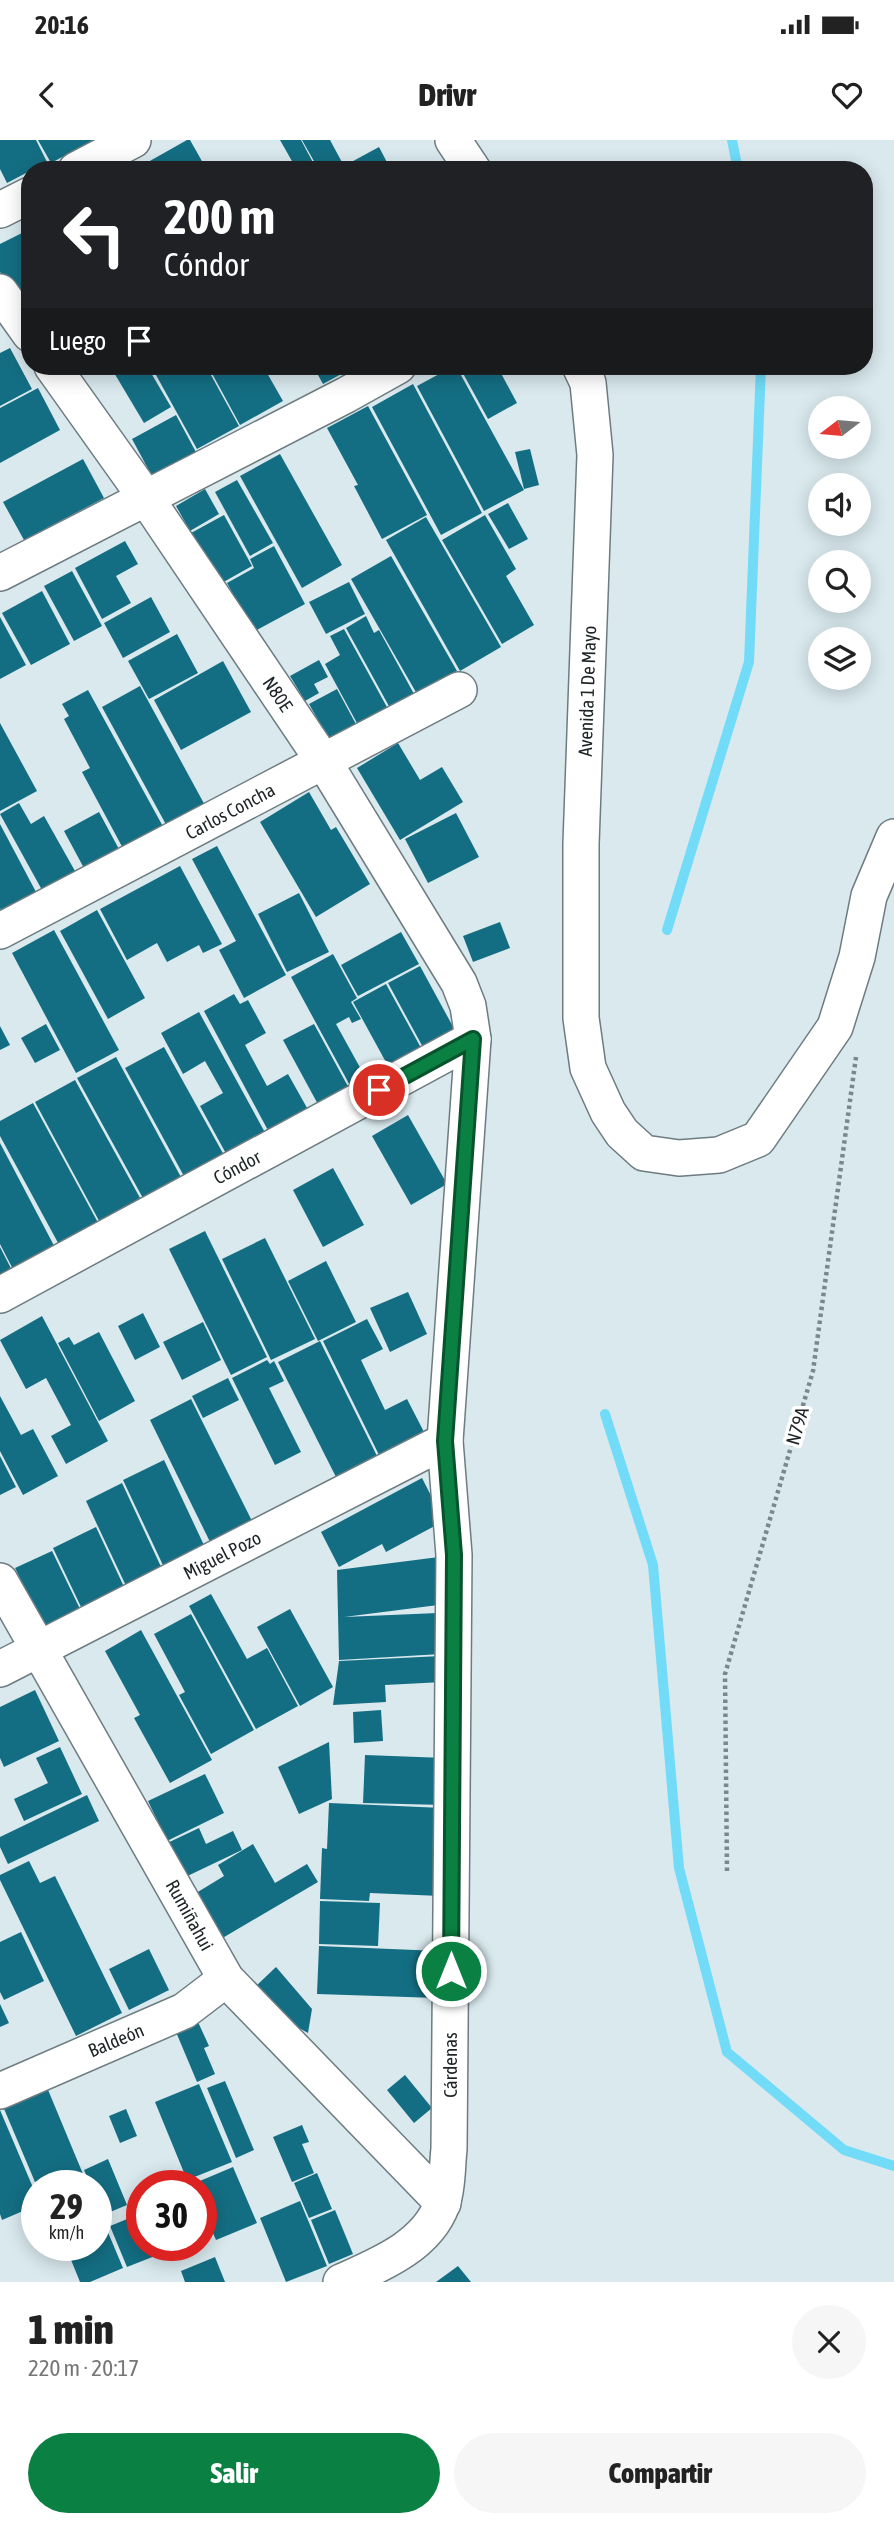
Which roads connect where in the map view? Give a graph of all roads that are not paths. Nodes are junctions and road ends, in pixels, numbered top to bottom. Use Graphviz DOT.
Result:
graph roads {
  1 [pos="133,140"];
  2 [pos="453,140"];
  3 [pos="93,161"];
  4 [pos="467,161"];
  5 [pos="21,200"];
  6 [pos="0,210"];
  7 [pos="0,292"];
  8 [pos="21,321"];
  9 [pos="58,375"];
  10 [pos="381,375"];
  11 [pos="584,375"];
  12 [pos="146,498"];
  13 [pos="0,573"];
  14 [pos="459,690"];
  15 [pos="324,762"];
  16 [pos="894,836"];
  17 [pos="0,931"];
  18 [pos="473,1039"];
  19 [pos="0,1296"];
  20 [pos="445,1441"];
  21 [pos="0,1581"];
  22 [pos="39,1649"];
  23 [pos="0,1669"];
  24 [pos="226,1979"];
  25 [pos="0,2091"];
  26 [pos="443,2203"];
  27 [pos="341,2282"];
  1 -- 3 [label="street"];
  2 -- 4 [label="street"];
  5 -- 6 [label="street"];
  7 -- 8 [label="street"];
  9 -- 12 [label="street, N80E"];
  10 -- 12 [label="street"];
  11 -- 16 [label="street, Avenida 1 De Mayo"];
  12 -- 13 [label="street"];
  12 -- 15 [label="street, N80E"];
  14 -- 15 [label="street, Carlos Concha"];
  15 -- 17 [label="street, Carlos Concha"];
  15 -- 18 [label="street, N80E"];
  18 -- 19 [label="street, Cóndor"];
  18 -- 20 [label="street, Cárdenas"];
  20 -- 22 [label="street, Miguel Pozo"];
  20 -- 26 [label="street, Cárdenas"];
  21 -- 22 [label="street, Rumiñahui"];
  22 -- 23 [label="street, Miguel Pozo"];
  22 -- 24 [label="street, Rumiñahui"];
  24 -- 25 [label="street, Baldeón"];
  24 -- 26 [label="street, Rumiñahui"];
  26 -- 27 [label="street, Cárdenas"];
}
